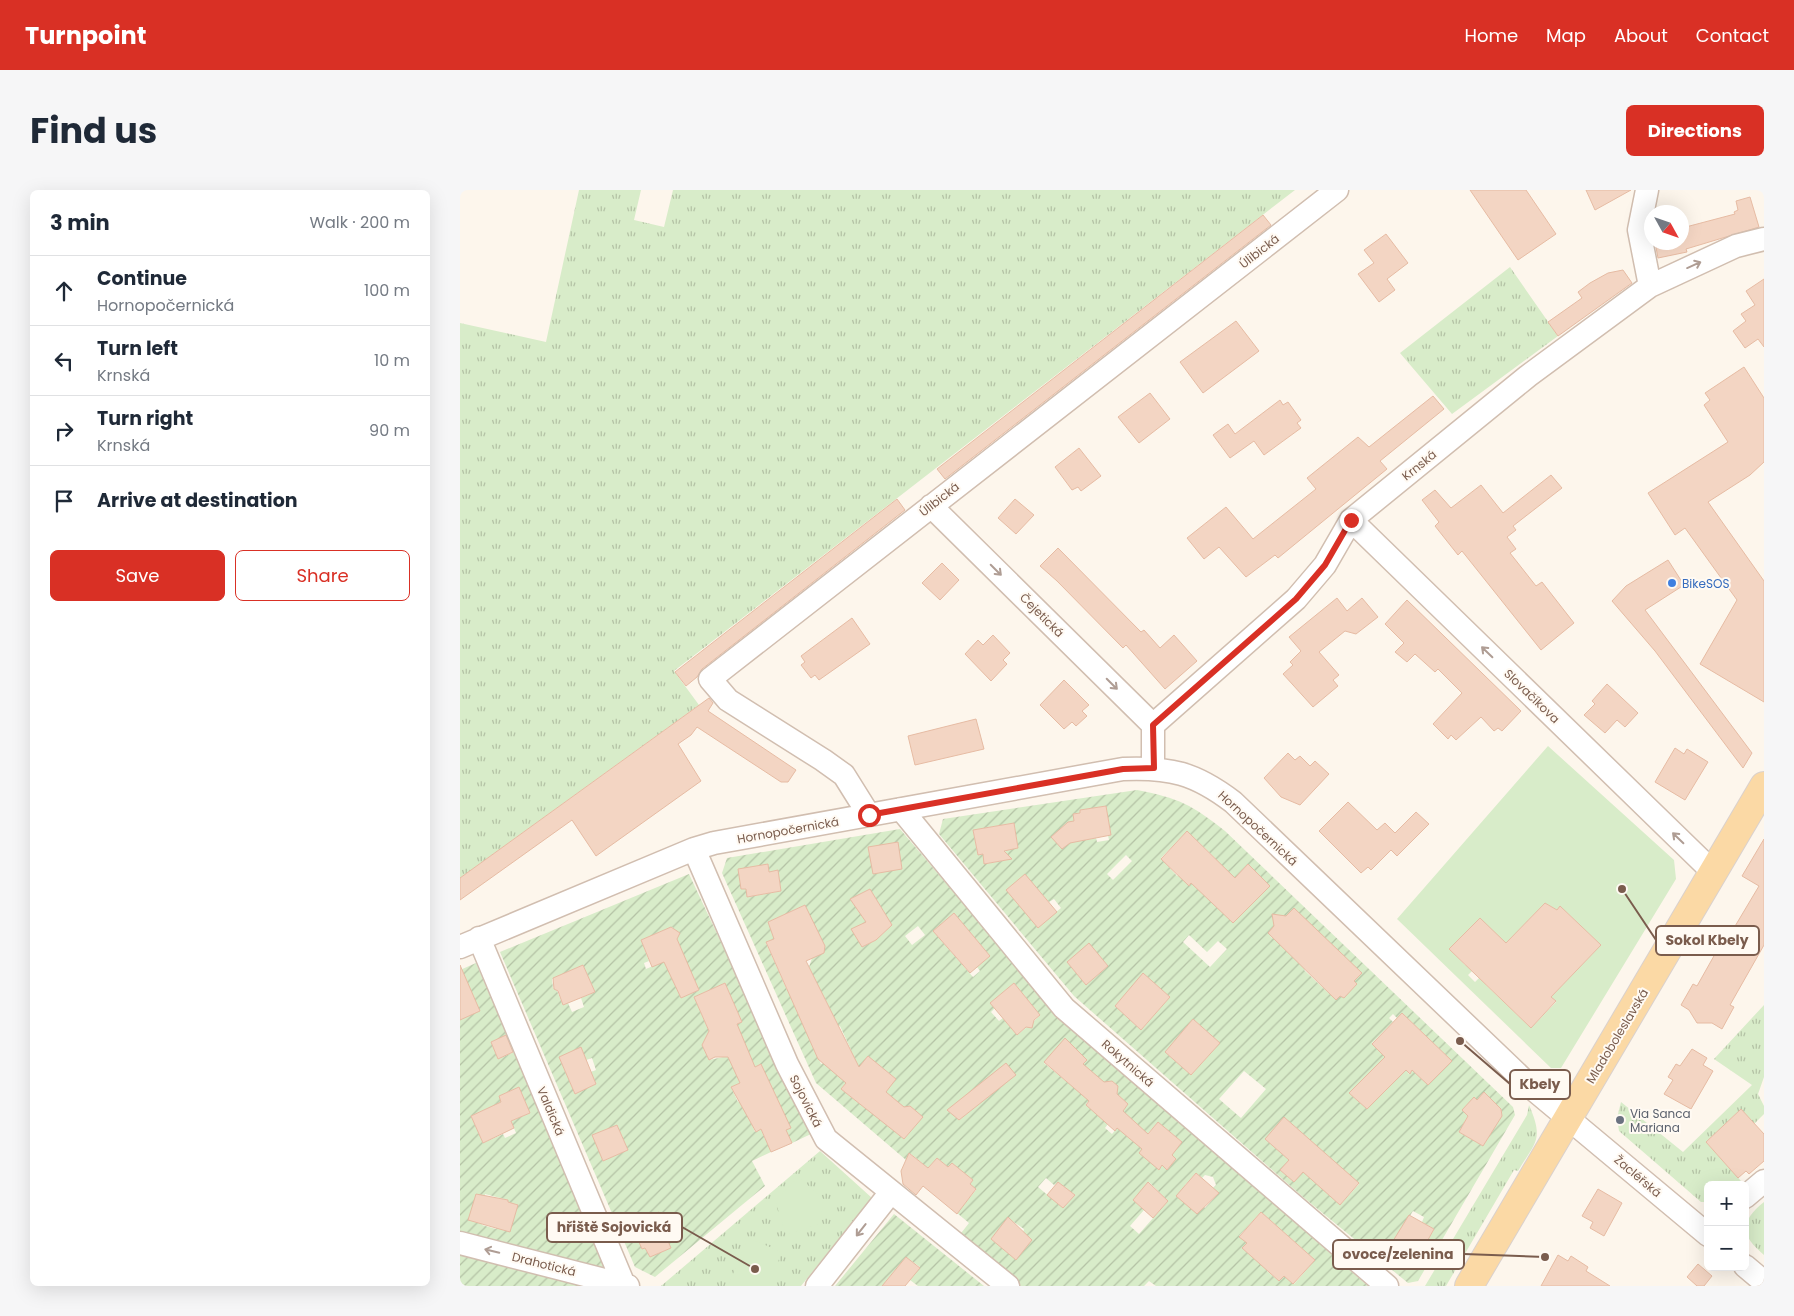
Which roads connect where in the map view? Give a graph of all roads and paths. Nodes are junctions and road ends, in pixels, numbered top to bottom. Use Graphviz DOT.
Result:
graph roads {
  1 [pos="1337,190"];
  2 [pos="1647,190"];
  3 [pos="1764,239"];
  4 [pos="1650,286"];
  5 [pos="931,506"];
  6 [pos="1351,520"];
  7 [pos="1153,725"];
  8 [pos="1154,768"];
  9 [pos="1764,786"];
  10 [pos="901,809"];
  11 [pos="869,815"];
  12 [pos="694,849"];
  13 [pos="1713,872"];
  14 [pos="470,942"];
  15 [pos="1568,1118"];
  16 [pos="1764,1181"];
  17 [pos="891,1192"];
  18 [pos="1749,1194"];
  19 [pos="1704,1231"];
  20 [pos="460,1243"];
  21 [pos="626,1285"];
  22 [pos="817,1286"];
  23 [pos="1008,1286"];
  24 [pos="1387,1286"];
  25 [pos="1469,1286"];
  1 -- 5 [label="street, Úlibická"];
  2 -- 4 [label="street"];
  4 -- 3 [label="street, Krnská, one-way"];
  4 -- 6 [label="street, Krnská"];
  5 -- 7 [label="street, Čejetická, one-way"];
  5 -- 11 [label="street, Úlibická"];
  6 -- 7 [label="street, Krnská"];
  13 -- 6 [label="street, Slovačíkova, one-way"];
  7 -- 8 [label="street"];
  8 -- 10 [label="street, Hornopočernická"];
  8 -- 15 [label="street, Hornopočernická"];
  9 -- 13 [label="main road, Mladoboleslavská"];
  10 -- 11 [label="street, Hornopočernická"];
  10 -- 24 [label="street, Rokytnická"];
  11 -- 12 [label="street, Hornopočernická"];
  12 -- 14 [label="street, Hornopočernická"];
  12 -- 17 [label="street, Sojovická"];
  13 -- 15 [label="main road, Mladoboleslavská"];
  14 -- 21 [label="street, Valdická"];
  15 -- 19 [label="street, Žacléřská"];
  15 -- 25 [label="main road, Mladoboleslavská"];
  16 -- 18 [label="street"];
  17 -- 22 [label="street, one-way"];
  17 -- 23 [label="street, Sojovická"];
  21 -- 20 [label="street, Drahotická, one-way"];
}
